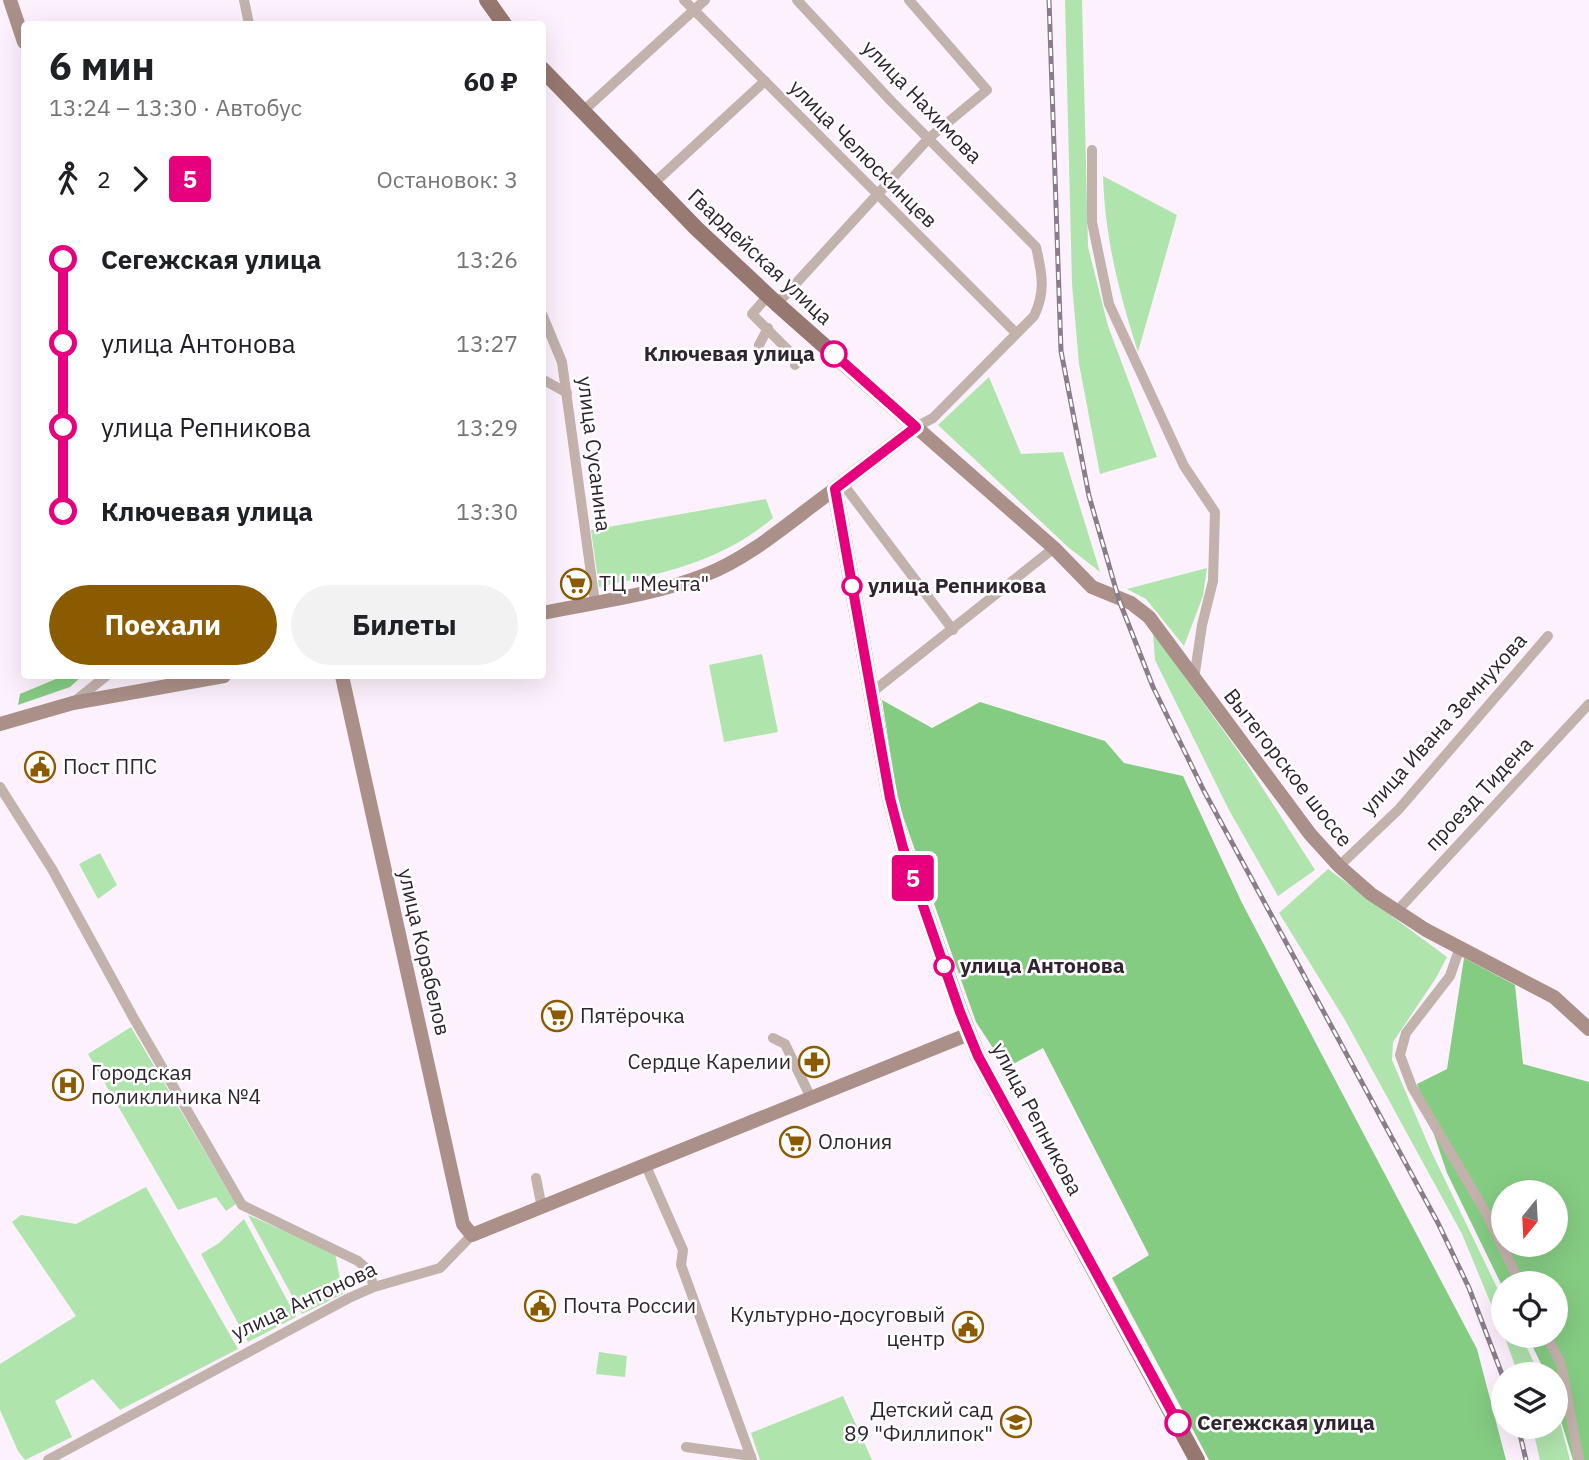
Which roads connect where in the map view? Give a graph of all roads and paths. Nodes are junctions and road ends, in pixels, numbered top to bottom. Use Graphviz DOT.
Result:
graph roads {
  1 [pos="10,0"];
  2 [pos="244,0"];
  3 [pos="487,0"];
  4 [pos="684,0"];
  5 [pos="705,0"];
  6 [pos="797,0"];
  7 [pos="909,0"];
  8 [pos="695,10"];
  9 [pos="248,21"];
  10 [pos="502,21"];
  11 [pos="21,33"];
  12 [pos="546,73"];
  13 [pos="765,82"];
  14 [pos="582,112"];
  15 [pos="929,138"];
  16 [pos="1092,150"];
  17 [pos="653,184"];
  18 [pos="875,194"];
  19 [pos="772,300"];
  20 [pos="546,324"];
  21 [pos="768,328"];
  22 [pos="1016,333"];
  23 [pos="759,345"];
  24 [pos="795,365"];
  25 [pos="546,381"];
  26 [pos="567,393"];
  27 [pos="916,427"];
  28 [pos="839,486"];
  29 [pos="1054,548"];
  30 [pos="594,603"];
  31 [pos="546,612"];
  32 [pos="953,630"];
  33 [pos="1548,636"];
  34 [pos="102,679"];
  35 [pos="343,679"];
  36 [pos="183,680"];
  37 [pos="1194,680"];
  38 [pos="871,693"];
  39 [pos="73,703"];
  40 [pos="1589,704"];
  41 [pos="0,724"];
  42 [pos="0,787"];
  43 [pos="1339,866"];
  44 [pos="1397,911"];
  45 [pos="1460,947"];
  46 [pos="1589,1029"];
  47 [pos="969,1034"];
  48 [pos="773,1038"];
  49 [pos="811,1098"];
  50 [pos="646,1166"];
  51 [pos="536,1178"];
  52 [pos="542,1208"];
  53 [pos="472,1235"];
  54 [pos="1514,1271"];
  55 [pos="374,1287"];
  56 [pos="1553,1348"];
  57 [pos="687,1447"];
  58 [pos="752,1458"];
  59 [pos="48,1460"];
  60 [pos="1197,1460"];
  61 [pos="1579,1460"];
  1 -- 11 [label="main road"];
  2 -- 9 [label="street"];
  3 -- 10 [label="main road"];
  4 -- 8 [label="street, улица Челюскинцев"];
  5 -- 8 [label="street"];
  6 -- 15 [label="street, улица Нахимова"];
  7 -- 15 [label="street"];
  8 -- 13 [label="street, улица Челюскинцев"];
  8 -- 14 [label="street"];
  12 -- 14 [label="main road, Гвардейская улица"];
  13 -- 17 [label="street"];
  13 -- 18 [label="street, улица Челюскинцев"];
  14 -- 17 [label="main road, Гвардейская улица"];
  15 -- 18 [label="street"];
  15 -- 22 [label="street, улица Нахимова"];
  16 -- 37 [label="street"];
  17 -- 19 [label="main road, Гвардейская улица"];
  18 -- 19 [label="street"];
  18 -- 22 [label="street, улица Челюскинцев"];
  19 -- 21 [label="street"];
  19 -- 27 [label="main road, Гвардейская улица"];
  20 -- 26 [label="street, улица Сусанина"];
  21 -- 23 [label="street"];
  21 -- 24 [label="street"];
  22 -- 27 [label="street, улица Нахимова"];
  25 -- 26 [label="street"];
  26 -- 30 [label="street, улица Сусанина"];
  27 -- 28 [label="main road"];
  27 -- 29 [label="main road, Гвардейская улица"];
  28 -- 30 [label="main road"];
  28 -- 32 [label="street"];
  28 -- 38 [label="main road, улица Репникова"];
  29 -- 32 [label="street"];
  29 -- 37 [label="main road, Вытегорское шоссе"];
  30 -- 31 [label="main road"];
  32 -- 38 [label="street"];
  33 -- 43 [label="street, улица Ивана Земнухова"];
  34 -- 39 [label="street"];
  35 -- 53 [label="main road, улица Корабелов"];
  36 -- 39 [label="main road"];
  37 -- 43 [label="main road, Вытегорское шоссе"];
  38 -- 47 [label="main road, улица Репникова"];
  39 -- 41 [label="main road"];
  40 -- 44 [label="street, проезд Тидена"];
  42 -- 55 [label="street"];
  43 -- 44 [label="main road, Вытегорское шоссе"];
  44 -- 45 [label="main road, Вытегорское шоссе"];
  45 -- 46 [label="main road, Вытегорское шоссе"];
  45 -- 54 [label="street"];
  47 -- 49 [label="main road, улица Антонова"];
  47 -- 60 [label="main road, улица Репникова"];
  48 -- 49 [label="street"];
  49 -- 50 [label="main road, улица Антонова"];
  50 -- 52 [label="main road, улица Антонова"];
  50 -- 58 [label="street"];
  51 -- 52 [label="street"];
  52 -- 53 [label="main road, улица Антонова"];
  53 -- 55 [label="street, улица Антонова"];
  55 -- 59 [label="street, улица Антонова"];
  56 -- 61 [label="street"];
  57 -- 58 [label="street"];
}
